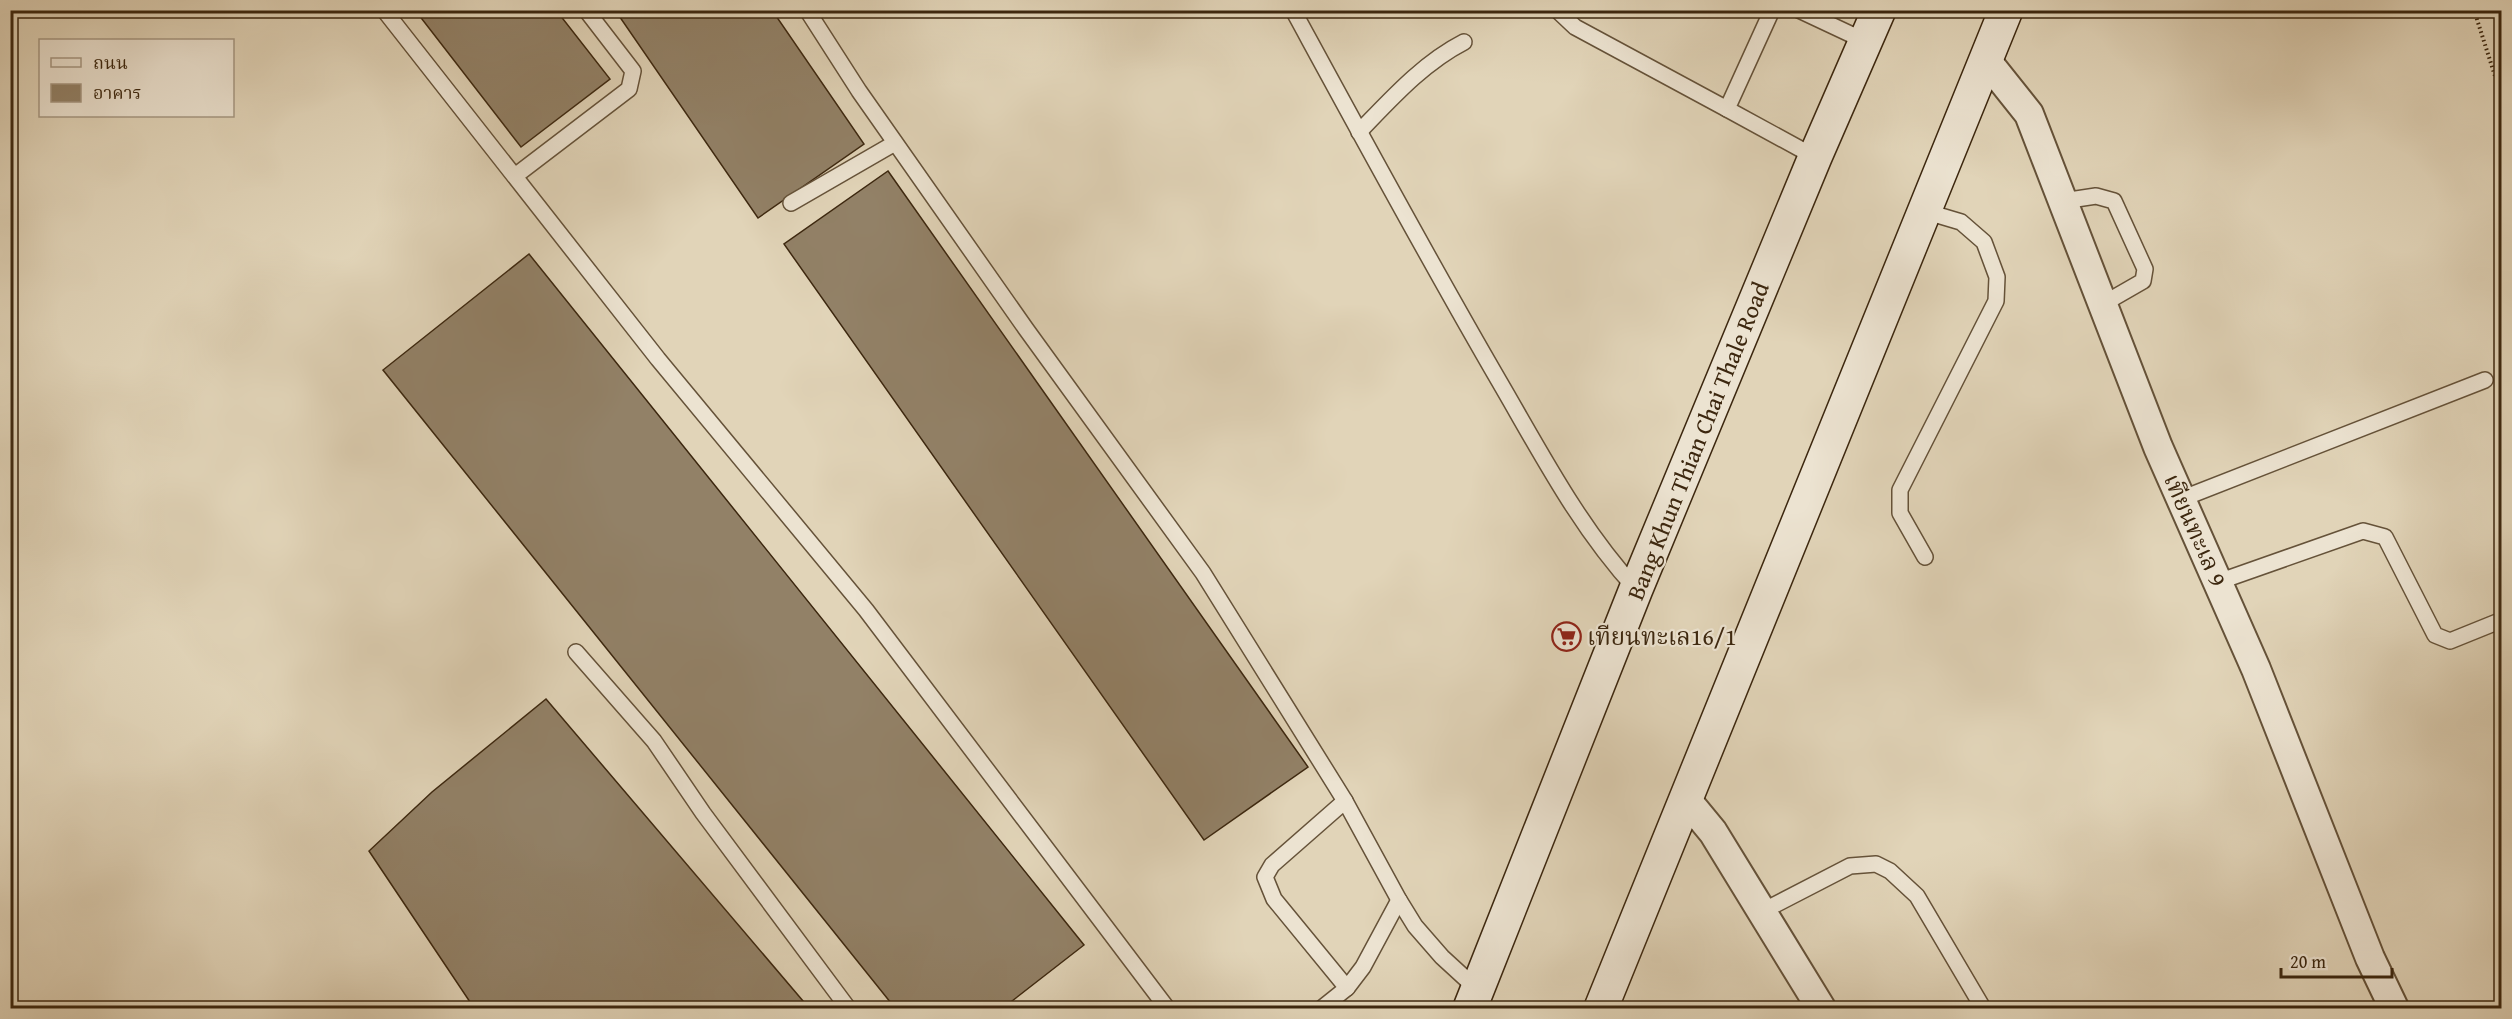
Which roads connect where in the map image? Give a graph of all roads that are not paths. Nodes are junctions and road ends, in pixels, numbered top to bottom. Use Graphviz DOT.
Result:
graph roads {
  1 [pos="384,10"];
  2 [pos="586,10"];
  3 [pos="807,10"];
  4 [pos="1293,10"];
  5 [pos="1557,10"];
  6 [pos="1772,10"];
  7 [pos="1799,10"];
  8 [pos="1879,10"];
  9 [pos="2006,10"];
  10 [pos="1866,41"];
  11 [pos="1464,42"];
  12 [pos="1986,60"];
  13 [pos="1727,109"];
  14 [pos="1359,132"];
  15 [pos="896,143"];
  16 [pos="1815,157"];
  17 [pos="514,176"];
  18 [pos="2063,201"];
  19 [pos="791,203"];
  20 [pos="1924,211"];
  21 [pos="2103,304"];
  22 [pos="2485,380"];
  23 [pos="2181,499"];
  24 [pos="1925,557"];
  25 [pos="2218,582"];
  26 [pos="1636,590"];
  27 [pos="2502,620"];
  28 [pos="576,652"];
  29 [pos="1686,798"];
  30 [pos="1344,801"];
  31 [pos="1398,900"];
  32 [pos="1761,912"];
  33 [pos="1347,988"];
  34 [pos="1474,999"];
  35 [pos="848,1008"];
  36 [pos="1167,1008"];
  37 [pos="1322,1008"];
  38 [pos="1601,1008"];
  39 [pos="1821,1008"];
  40 [pos="1983,1008"];
  41 [pos="2394,1008"];
  1 -- 17 [label="lane"];
  2 -- 17 [label="lane"];
  3 -- 15 [label="lane"];
  4 -- 14 [label="lane"];
  5 -- 13 [label="lane"];
  6 -- 13 [label="lane"];
  7 -- 10 [label="lane"];
  8 -- 10 [label="main road, Bang Khun Thian Chai Thale Road"];
  9 -- 12 [label="main road"];
  10 -- 16 [label="main road, Bang Khun Thian Chai Thale Road"];
  11 -- 14 [label="lane"];
  12 -- 18 [label="street, เทียนทะเล 9"];
  12 -- 20 [label="main road"];
  13 -- 16 [label="lane"];
  14 -- 26 [label="lane"];
  15 -- 19 [label="lane"];
  15 -- 30 [label="lane"];
  16 -- 26 [label="main road, Bang Khun Thian Chai Thale Road"];
  17 -- 36 [label="lane"];
  18 -- 21 [label="street, เทียนทะเล 9"];
  18 -- 21 [label="lane"];
  20 -- 24 [label="lane"];
  20 -- 29 [label="main road"];
  21 -- 23 [label="street, เทียนทะเล 9"];
  22 -- 23 [label="lane"];
  23 -- 25 [label="street, เทียนทะเล 9"];
  25 -- 27 [label="lane"];
  25 -- 41 [label="street, เทียนทะเล 9"];
  26 -- 34 [label="main road, Bang Khun Thian Chai Thale Road"];
  28 -- 35 [label="lane"];
  29 -- 32 [label="street"];
  29 -- 38 [label="main road"];
  30 -- 31 [label="lane"];
  30 -- 33 [label="lane"];
  31 -- 33 [label="lane"];
  31 -- 34 [label="lane"];
  32 -- 39 [label="street"];
  32 -- 40 [label="lane"];
  33 -- 37 [label="lane"];
}
